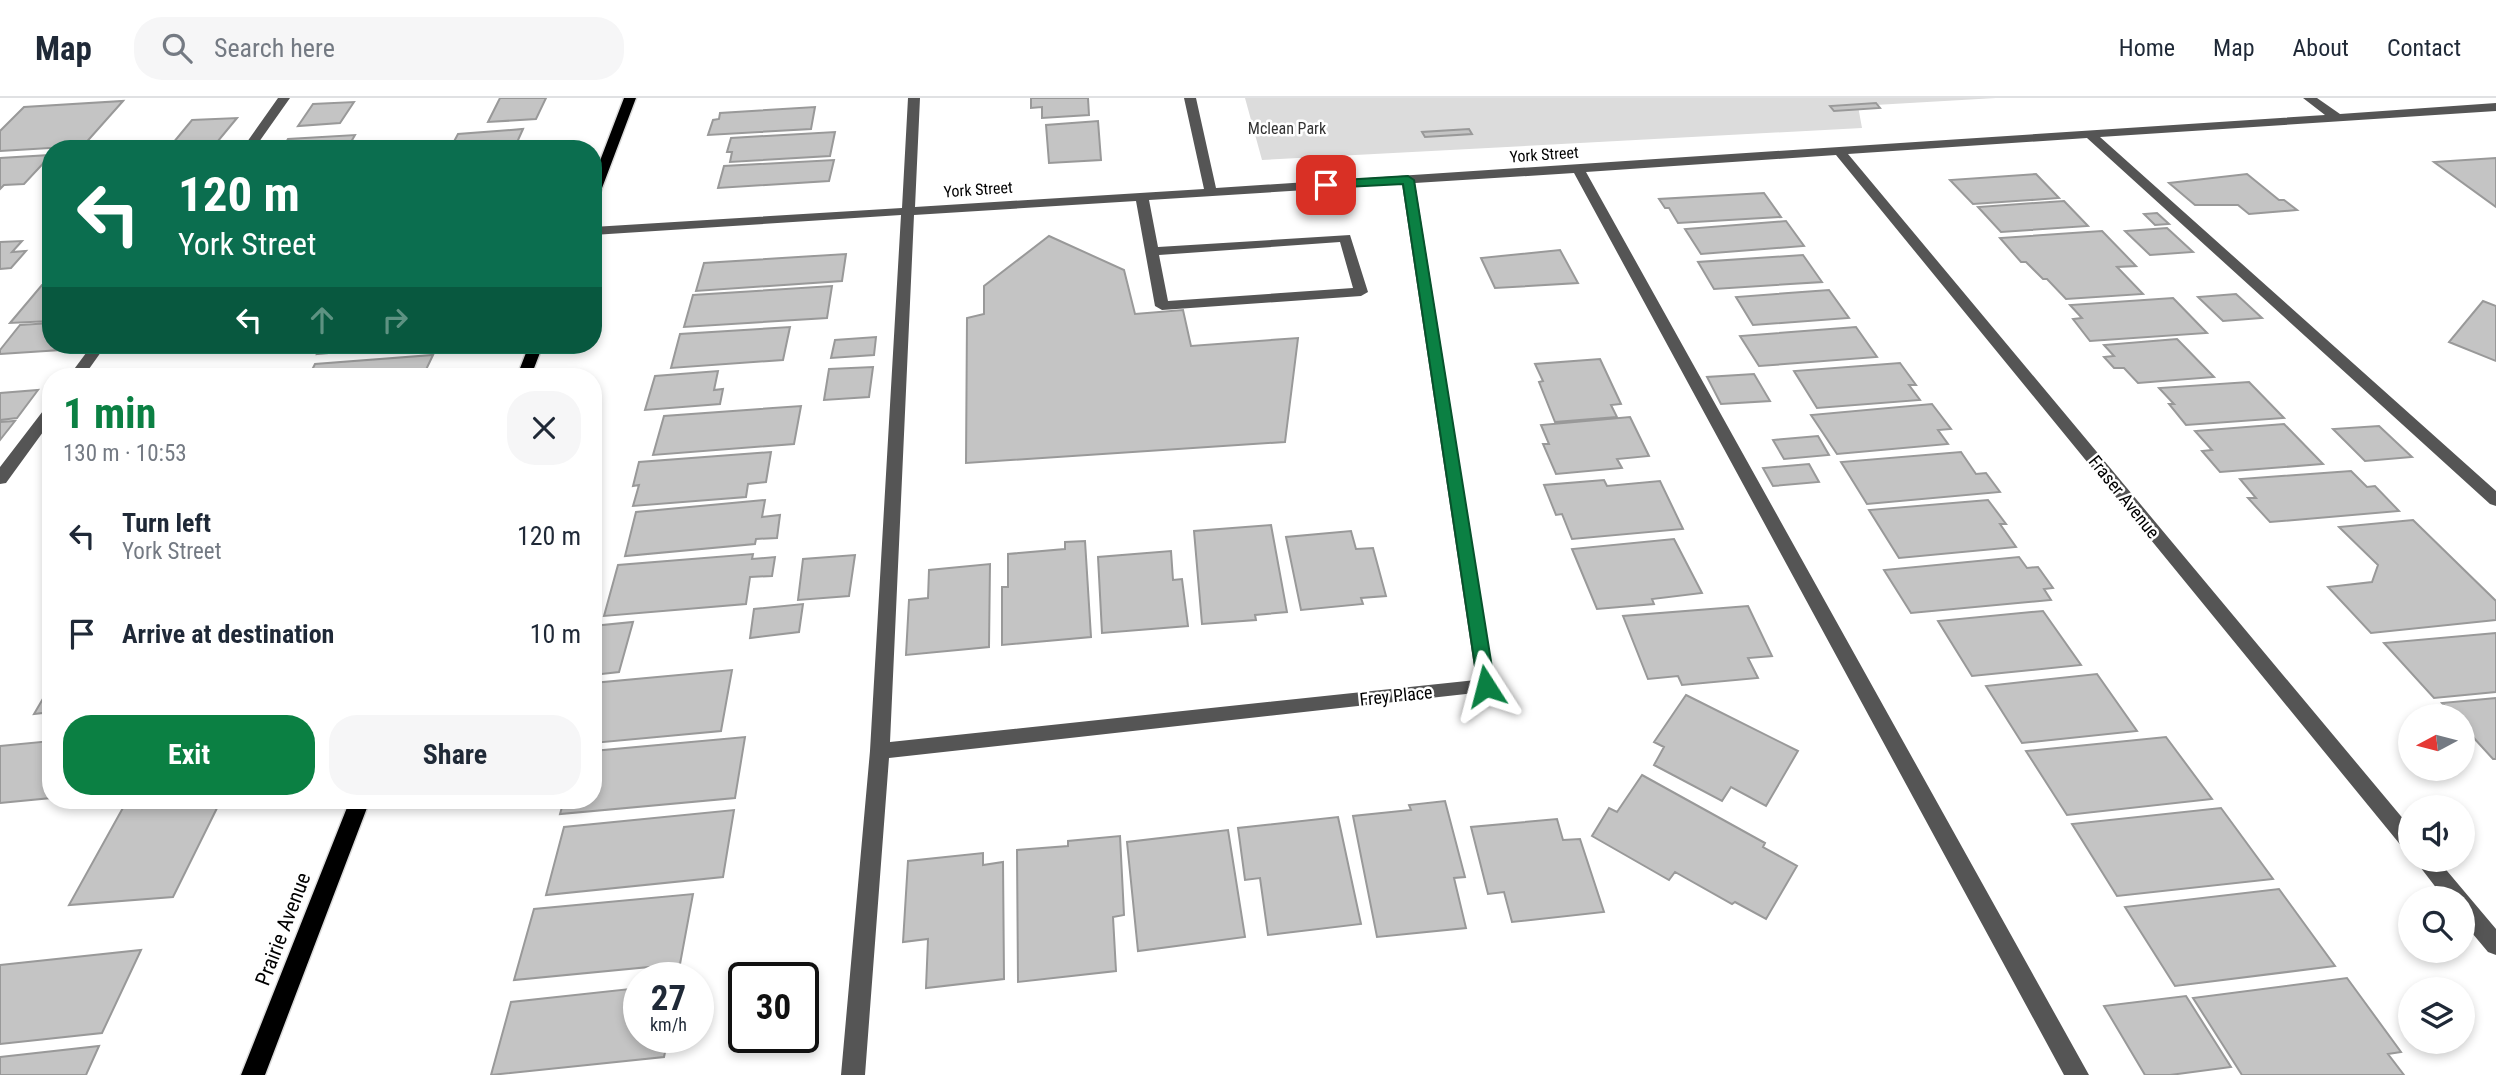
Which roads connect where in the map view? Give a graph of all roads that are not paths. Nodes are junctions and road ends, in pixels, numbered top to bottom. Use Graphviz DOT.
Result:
graph roads {
  1 [pos="284,98"];
  2 [pos="630,98"];
  3 [pos="914,98"];
  4 [pos="1189,98"];
  5 [pos="2309,98"];
  6 [pos="2496,107"];
  7 [pos="2336,117"];
  8 [pos="2089,134"];
  9 [pos="254,140"];
  10 [pos="1839,151"];
  11 [pos="1578,169"];
  12 [pos="602,172"];
  13 [pos="1408,180"];
  14 [pos="1211,192"];
  15 [pos="1142,196"];
  16 [pos="907,211"];
  17 [pos="602,230"];
  18 [pos="1152,251"];
  19 [pos="42,422"];
  20 [pos="0,479"];
  21 [pos="2496,500"];
  22 [pos="880,751"];
  23 [pos="356,809"];
  24 [pos="2398,827"];
  25 [pos="2435,872"];
  26 [pos="2446,886"];
  27 [pos="2475,920"];
  28 [pos="2496,945"];
  29 [pos="253,1075"];
  30 [pos="853,1075"];
  31 [pos="2077,1075"];
  1 -- 9 [label="street"];
  2 -- 12 [label="main road"];
  3 -- 16 [label="street"];
  4 -- 14 [label="street"];
  5 -- 7 [label="street"];
  6 -- 7 [label="street, York Street"];
  7 -- 8 [label="street, York Street"];
  8 -- 10 [label="street, York Street"];
  8 -- 21 [label="street"];
  10 -- 11 [label="street, York Street"];
  10 -- 24 [label="street, Fraser Avenue"];
  11 -- 13 [label="street, York Street"];
  11 -- 31 [label="street"];
  13 -- 14 [label="street, York Street"];
  13 -- 22 [label="street, Frey Place"];
  14 -- 15 [label="street, York Street"];
  15 -- 16 [label="street, York Street"];
  15 -- 18 [label="street"];
  16 -- 17 [label="street, York Street"];
  16 -- 22 [label="street"];
  18 -- 18 [label="street"];
  19 -- 20 [label="street"];
  22 -- 30 [label="street"];
  23 -- 29 [label="main road, Prairie Avenue"];
  25 -- 26 [label="street"];
  27 -- 28 [label="street"];
}
